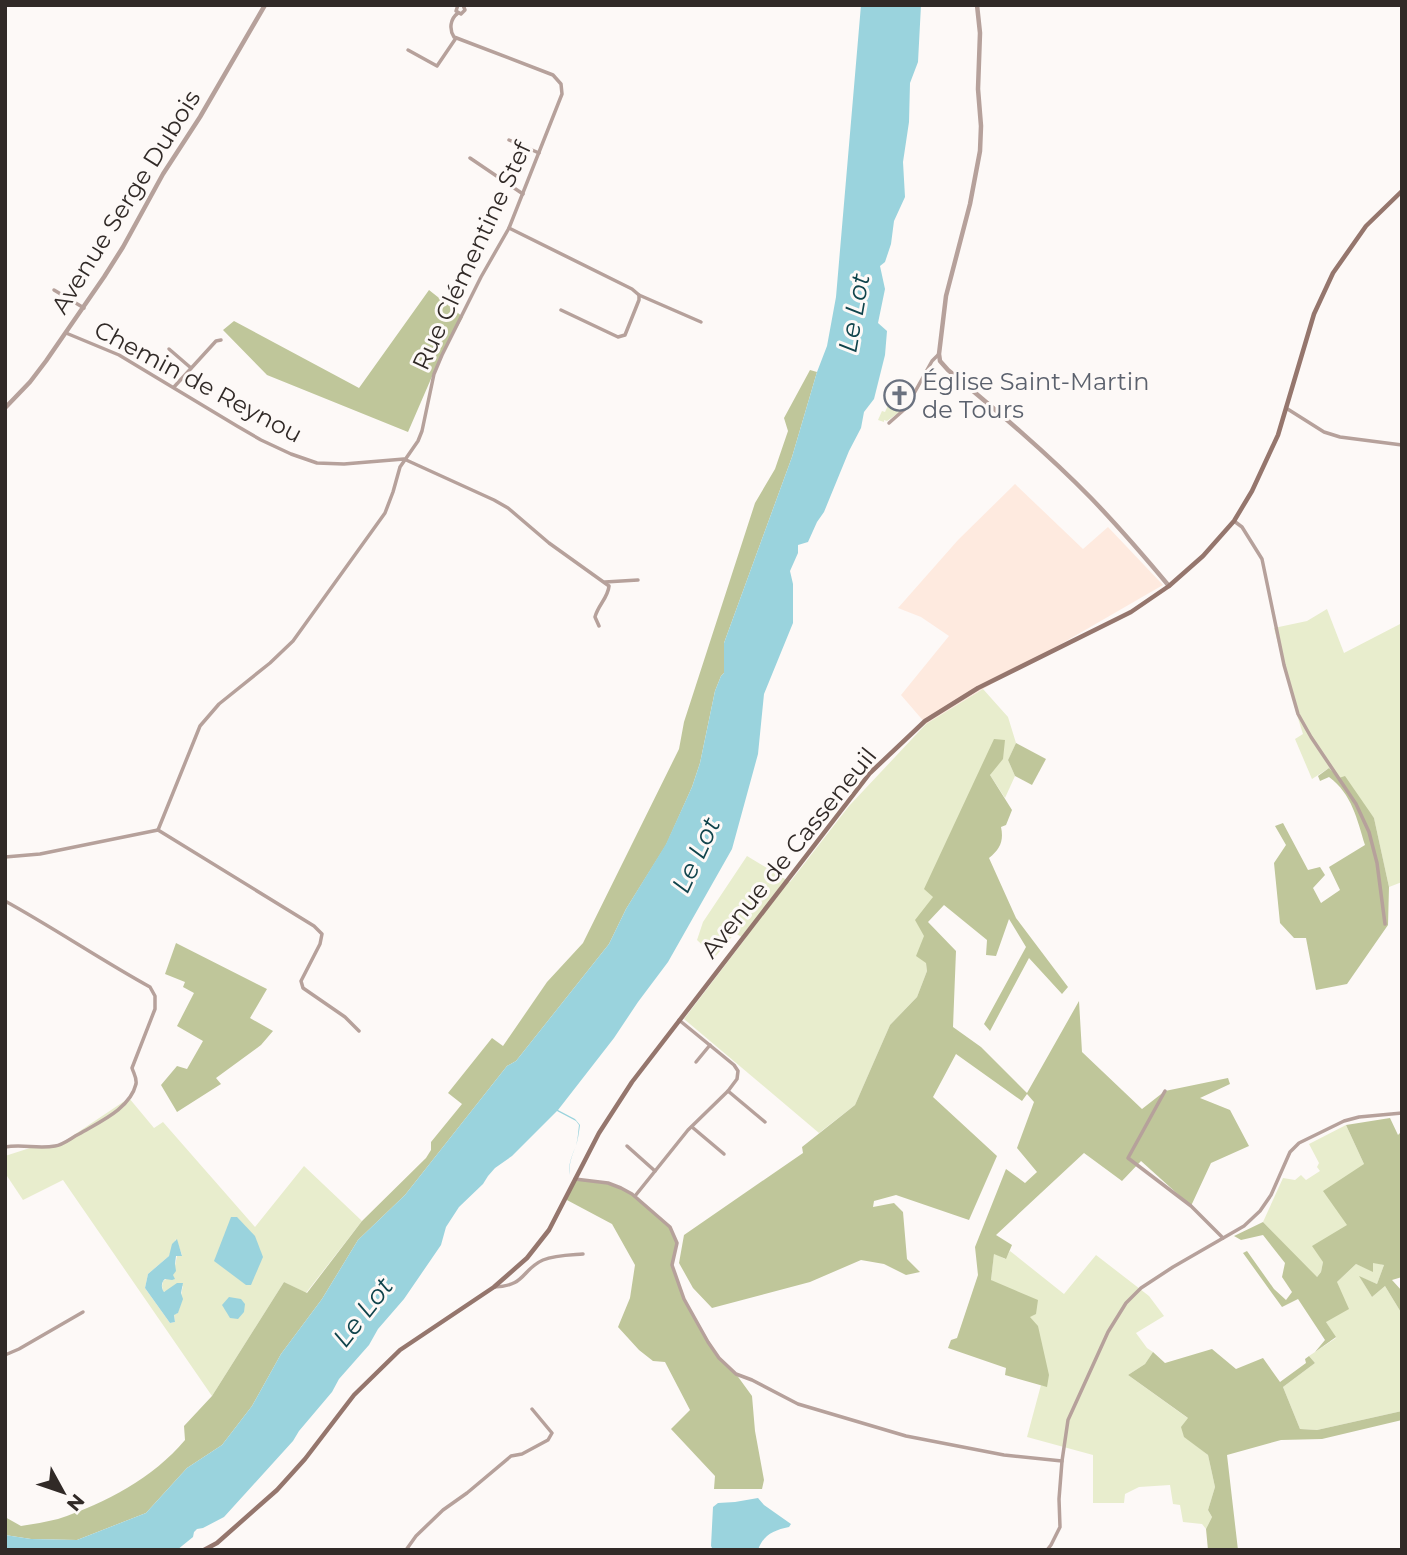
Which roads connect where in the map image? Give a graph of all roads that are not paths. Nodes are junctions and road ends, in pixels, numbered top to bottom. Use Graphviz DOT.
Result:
graph roads {
  1 [pos="265,5"];
  2 [pos="449,5"];
  3 [pos="977,5"];
  4 [pos="459,8"];
  5 [pos="456,38"];
  6 [pos="408,50"];
  7 [pos="509,140"];
  8 [pos="539,153"];
  9 [pos="470,158"];
  10 [pos="1402,191"];
  11 [pos="523,194"];
  12 [pos="509,228"];
  13 [pos="54,290"];
  14 [pos="639,295"];
  15 [pos="84,308"];
  16 [pos="561,310"];
  17 [pos="701,322"];
  18 [pos="66,333"];
  19 [pos="221,340"];
  20 [pos="169,349"];
  21 [pos="939,354"];
  22 [pos="191,368"];
  23 [pos="174,387"];
  24 [pos="5,407"];
  25 [pos="1286,408"];
  26 [pos="889,423"];
  27 [pos="1402,444"];
  28 [pos="404,459"];
  29 [pos="1234,520"];
  30 [pos="638,580"];
  31 [pos="605,582"];
  32 [pos="1169,586"];
  33 [pos="598,626"];
  34 [pos="158,830"];
  35 [pos="5,857"];
  36 [pos="5,901"];
  37 [pos="1385,924"];
  38 [pos="679,1020"];
  39 [pos="359,1031"];
  40 [pos="710,1045"];
  41 [pos="696,1062"];
  42 [pos="728,1091"];
  43 [pos="1165,1091"];
  44 [pos="1402,1113"];
  45 [pos="765,1122"];
  46 [pos="692,1127"];
  47 [pos="627,1146"];
  48 [pos="5,1147"];
  49 [pos="724,1154"];
  50 [pos="655,1171"];
  51 [pos="575,1179"];
  52 [pos="635,1196"];
  53 [pos="1223,1238"];
  54 [pos="583,1254"];
  55 [pos="494,1287"];
  56 [pos="83,1312"];
  57 [pos="5,1354"];
  58 [pos="532,1409"];
  59 [pos="1062,1461"];
  60 [pos="204,1550"];
  61 [pos="406,1550"];
  62 [pos="1047,1550"];
  1 -- 15 [label="street, Avenue Serge Dubois"];
  2 -- 4 [label="street"];
  3 -- 21 [label="street"];
  4 -- 5 [label="street"];
  5 -- 6 [label="street"];
  5 -- 8 [label="street, Rue Clémentine Stef"];
  7 -- 8 [label="street"];
  8 -- 11 [label="street, Rue Clémentine Stef"];
  9 -- 11 [label="street"];
  10 -- 25 [label="main road, Avenue de Casseneuil"];
  11 -- 12 [label="street, Rue Clémentine Stef"];
  12 -- 14 [label="street"];
  12 -- 28 [label="street, Rue Clémentine Stef"];
  13 -- 15 [label="street"];
  14 -- 16 [label="street"];
  14 -- 17 [label="street"];
  15 -- 18 [label="street, Avenue Serge Dubois"];
  18 -- 23 [label="street, Chemin de Reynou"];
  18 -- 24 [label="street, Avenue Serge Dubois"];
  19 -- 22 [label="street"];
  20 -- 22 [label="street"];
  21 -- 26 [label="street"];
  21 -- 32 [label="street"];
  22 -- 23 [label="street"];
  23 -- 28 [label="street, Chemin de Reynou"];
  25 -- 27 [label="street"];
  25 -- 29 [label="main road, Avenue de Casseneuil"];
  28 -- 31 [label="street, Chemin de Reynou"];
  28 -- 34 [label="street, Rue Clémentine Stef"];
  29 -- 32 [label="main road, Avenue de Casseneuil"];
  29 -- 37 [label="street"];
  30 -- 31 [label="street"];
  31 -- 33 [label="street"];
  32 -- 38 [label="main road, Avenue de Casseneuil"];
  34 -- 35 [label="street"];
  34 -- 39 [label="street"];
  36 -- 48 [label="street"];
  38 -- 40 [label="street"];
  38 -- 51 [label="main road, Avenue de Casseneuil"];
  40 -- 41 [label="street"];
  40 -- 42 [label="street"];
  42 -- 45 [label="street"];
  42 -- 46 [label="street"];
  43 -- 53 [label="street"];
  44 -- 53 [label="street"];
  46 -- 49 [label="street"];
  46 -- 50 [label="street"];
  47 -- 50 [label="street"];
  50 -- 52 [label="street"];
  51 -- 52 [label="street"];
  51 -- 55 [label="main road, Avenue de Casseneuil"];
  52 -- 59 [label="street"];
  53 -- 59 [label="street"];
  54 -- 55 [label="street"];
  55 -- 60 [label="main road, Avenue de Casseneuil"];
  56 -- 57 [label="street"];
  58 -- 61 [label="street"];
  59 -- 62 [label="street"];
}
